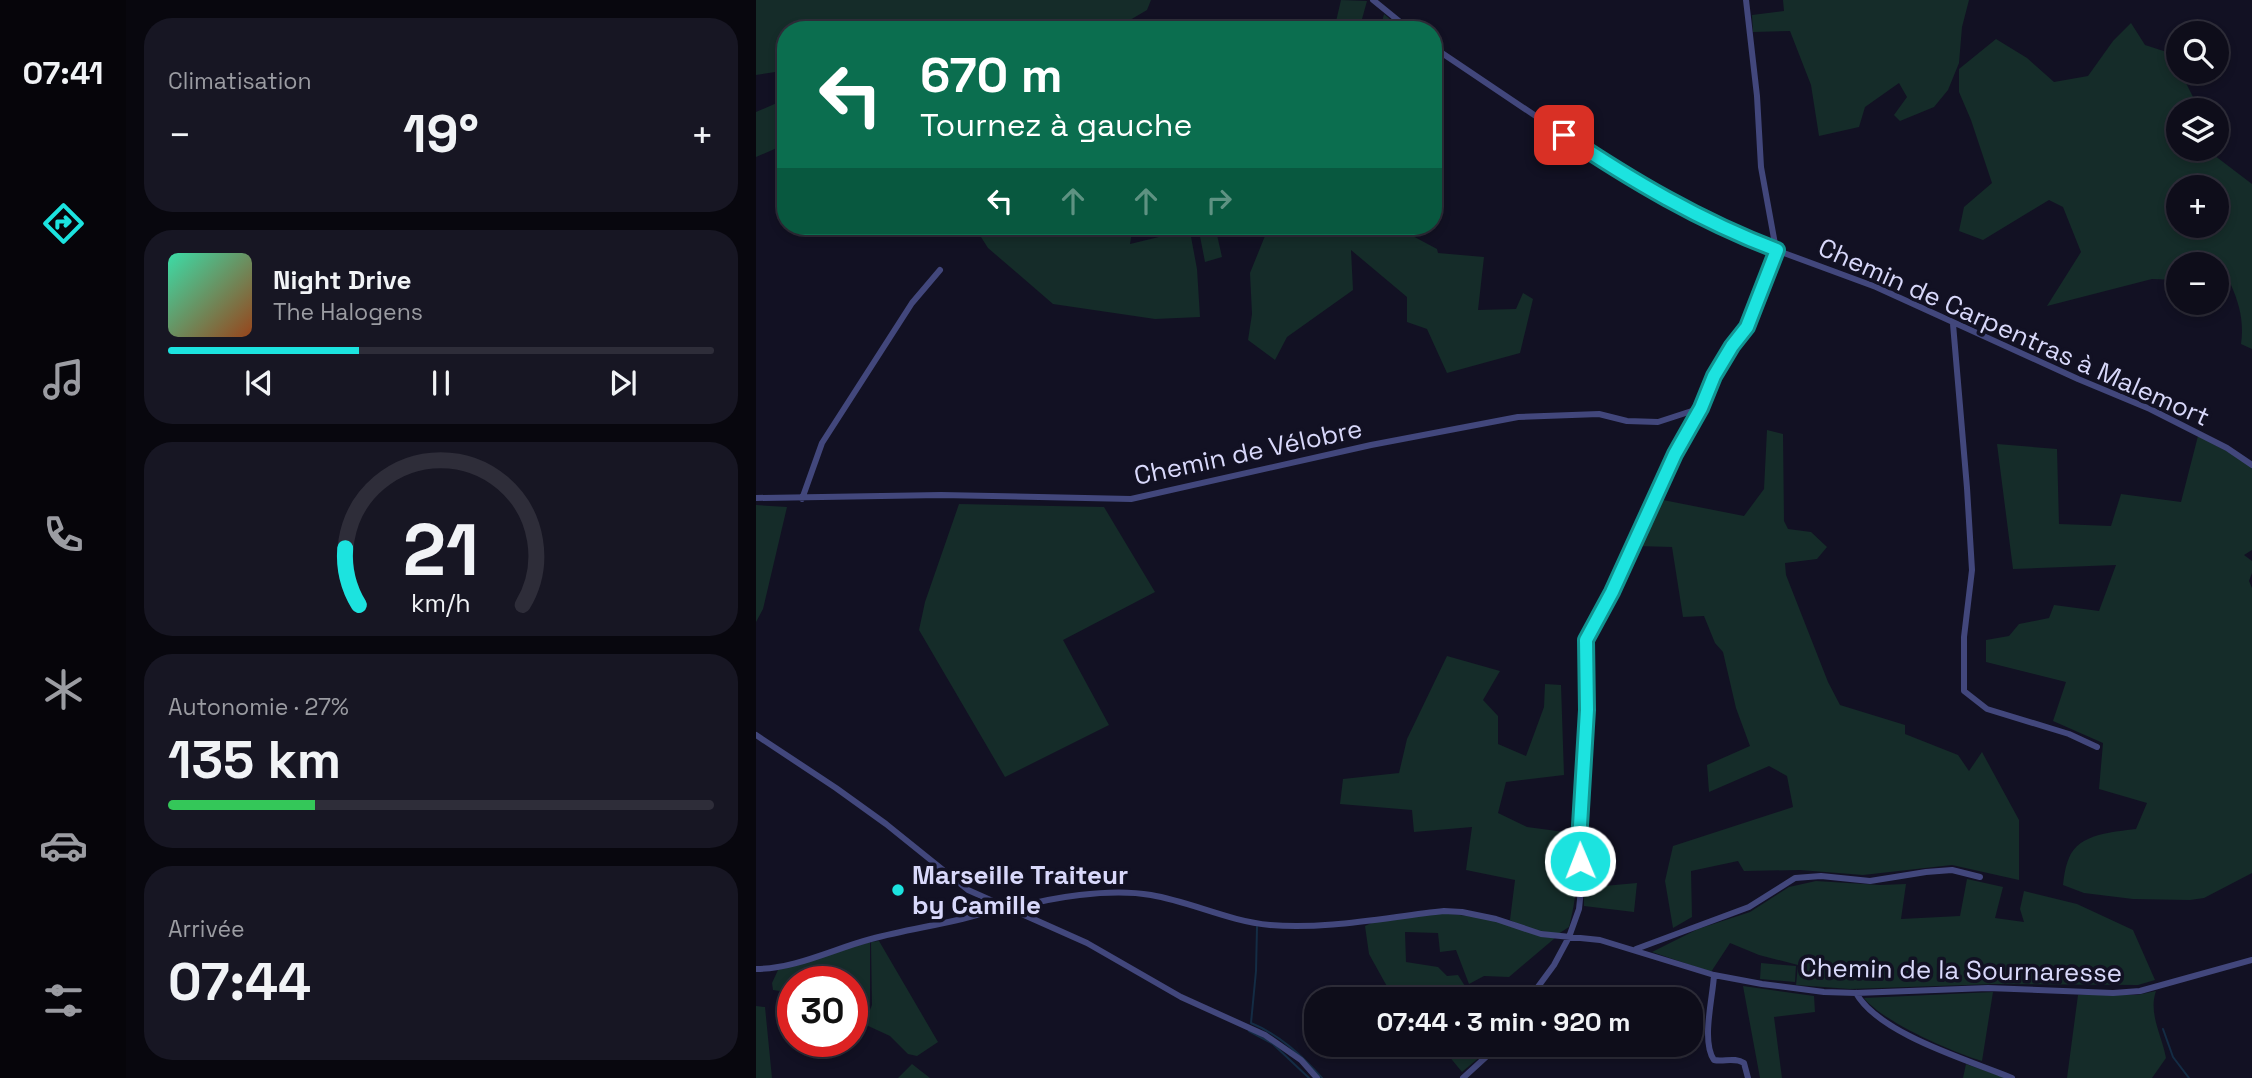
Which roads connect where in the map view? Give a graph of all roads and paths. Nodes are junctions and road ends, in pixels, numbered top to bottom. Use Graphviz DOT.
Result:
graph roads {
  1 [pos="1373,0"];
  2 [pos="1746,0"];
  3 [pos="1399,21"];
  4 [pos="1442,54"];
  5 [pos="1775,249"];
  6 [pos="940,270"];
  7 [pos="1953,324"];
  8 [pos="1701,408"];
  9 [pos="2252,465"];
  10 [pos="756,498"];
  11 [pos="802,499"];
  12 [pos="756,735"];
  13 [pos="2097,747"];
  14 [pos="1980,877"];
  15 [pos="1006,908"];
  16 [pos="1569,937"];
  17 [pos="1635,949"];
  18 [pos="2252,960"];
  19 [pos="756,969"];
  20 [pos="1714,975"];
  21 [pos="1538,987"];
  22 [pos="1856,993"];
  23 [pos="1487,1057"];
  24 [pos="1317,1078"];
  25 [pos="1463,1078"];
  26 [pos="1748,1078"];
  27 [pos="2012,1078"];
  1 -- 3 [label="street"];
  2 -- 5 [label="street"];
  4 -- 5 [label="street, Chemin de Carpentras à Malemort"];
  5 -- 7 [label="street, Chemin de Carpentras à Malemort"];
  5 -- 8 [label="street"];
  6 -- 11 [label="street"];
  7 -- 9 [label="street, Chemin de Carpentras à Malemort"];
  7 -- 13 [label="street"];
  8 -- 11 [label="street, Chemin de Vélobre"];
  8 -- 16 [label="street"];
  10 -- 11 [label="street, Chemin de Vélobre"];
  12 -- 15 [label="street"];
  14 -- 17 [label="street"];
  15 -- 16 [label="street, Chemin de la Sournaresse"];
  15 -- 19 [label="street, Chemin de la Sournaresse"];
  15 -- 24 [label="street"];
  16 -- 17 [label="street, Chemin de la Sournaresse"];
  16 -- 21 [label="street"];
  17 -- 20 [label="street, Chemin de la Sournaresse"];
  18 -- 22 [label="street, Chemin de la Sournaresse"];
  20 -- 22 [label="street, Chemin de la Sournaresse"];
  20 -- 26 [label="street"];
  22 -- 27 [label="street"];
  23 -- 25 [label="street"];
}
